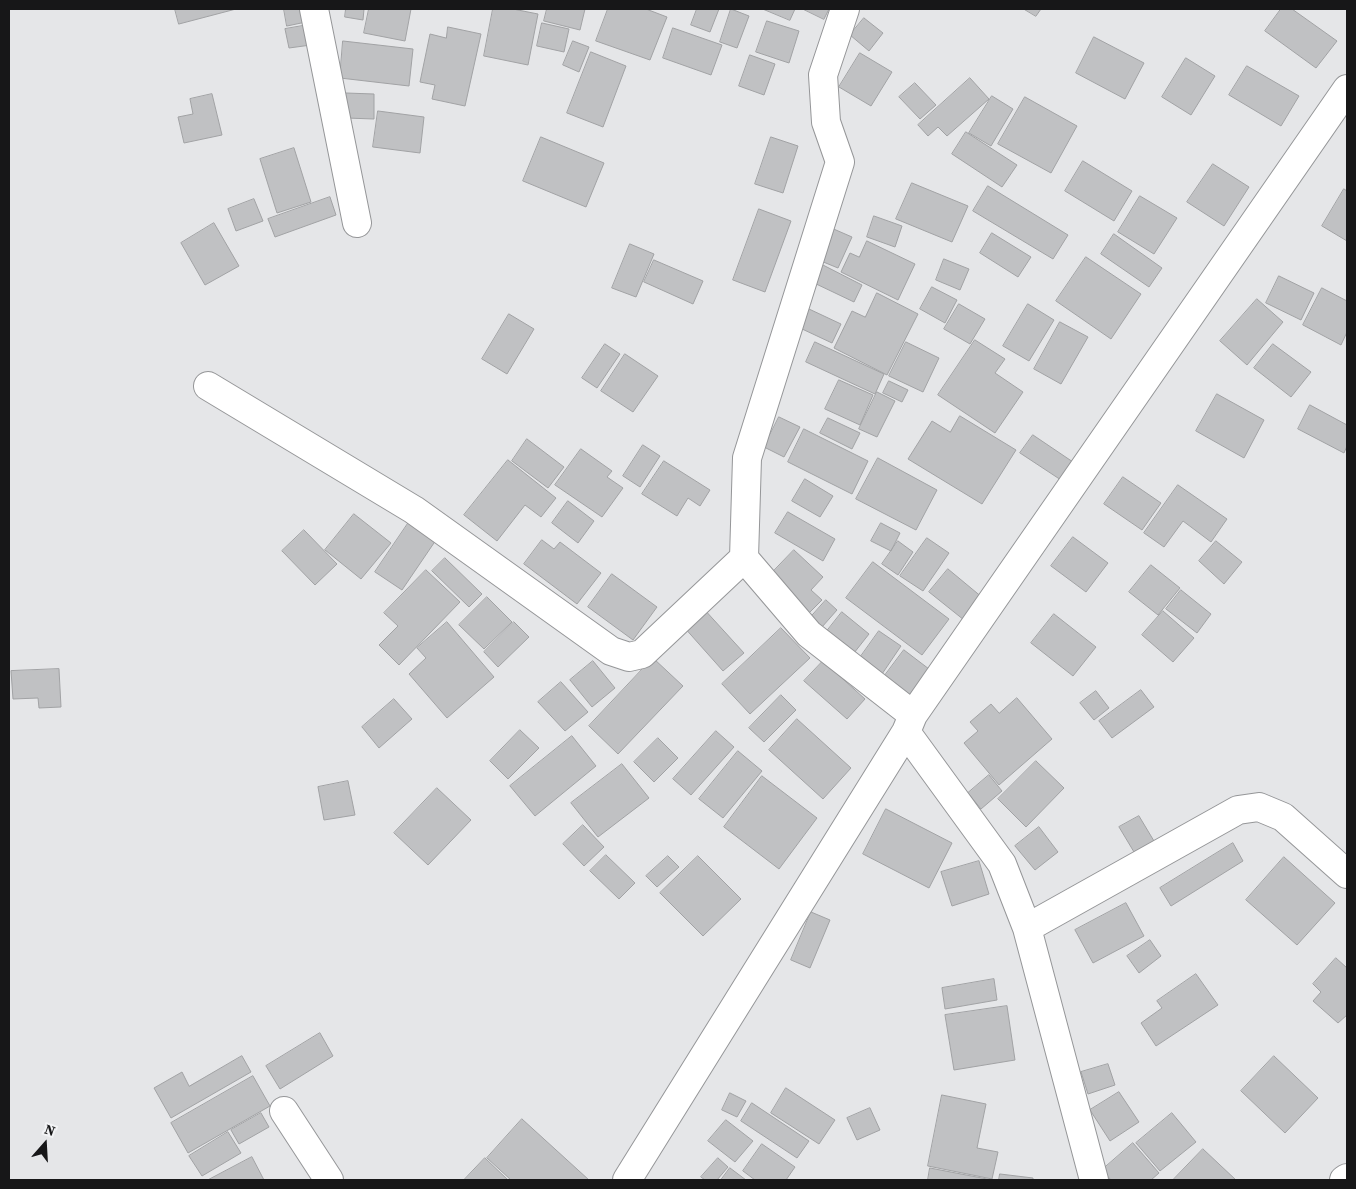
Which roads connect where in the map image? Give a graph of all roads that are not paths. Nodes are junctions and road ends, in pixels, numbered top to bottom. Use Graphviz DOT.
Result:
graph roads {
  1 [pos="314,9"];
  2 [pos="845,9"];
  3 [pos="1347,89"];
  4 [pos="357,223"];
  5 [pos="208,386"];
  6 [pos="744,558"];
  7 [pos="910,724"];
  8 [pos="1347,874"];
  9 [pos="1027,928"];
  10 [pos="284,1111"];
  11 [pos="1347,1178"];
  12 [pos="329,1180"];
  13 [pos="627,1180"];
  14 [pos="1094,1180"];
  15 [pos="1344,1180"];
  1 -- 4 [label="street"];
  2 -- 6 [label="street"];
  3 -- 7 [label="street"];
  5 -- 6 [label="street"];
  6 -- 7 [label="street"];
  7 -- 9 [label="street"];
  7 -- 13 [label="street"];
  8 -- 9 [label="street"];
  9 -- 14 [label="street"];
  10 -- 12 [label="street"];
  11 -- 15 [label="street"];
}
